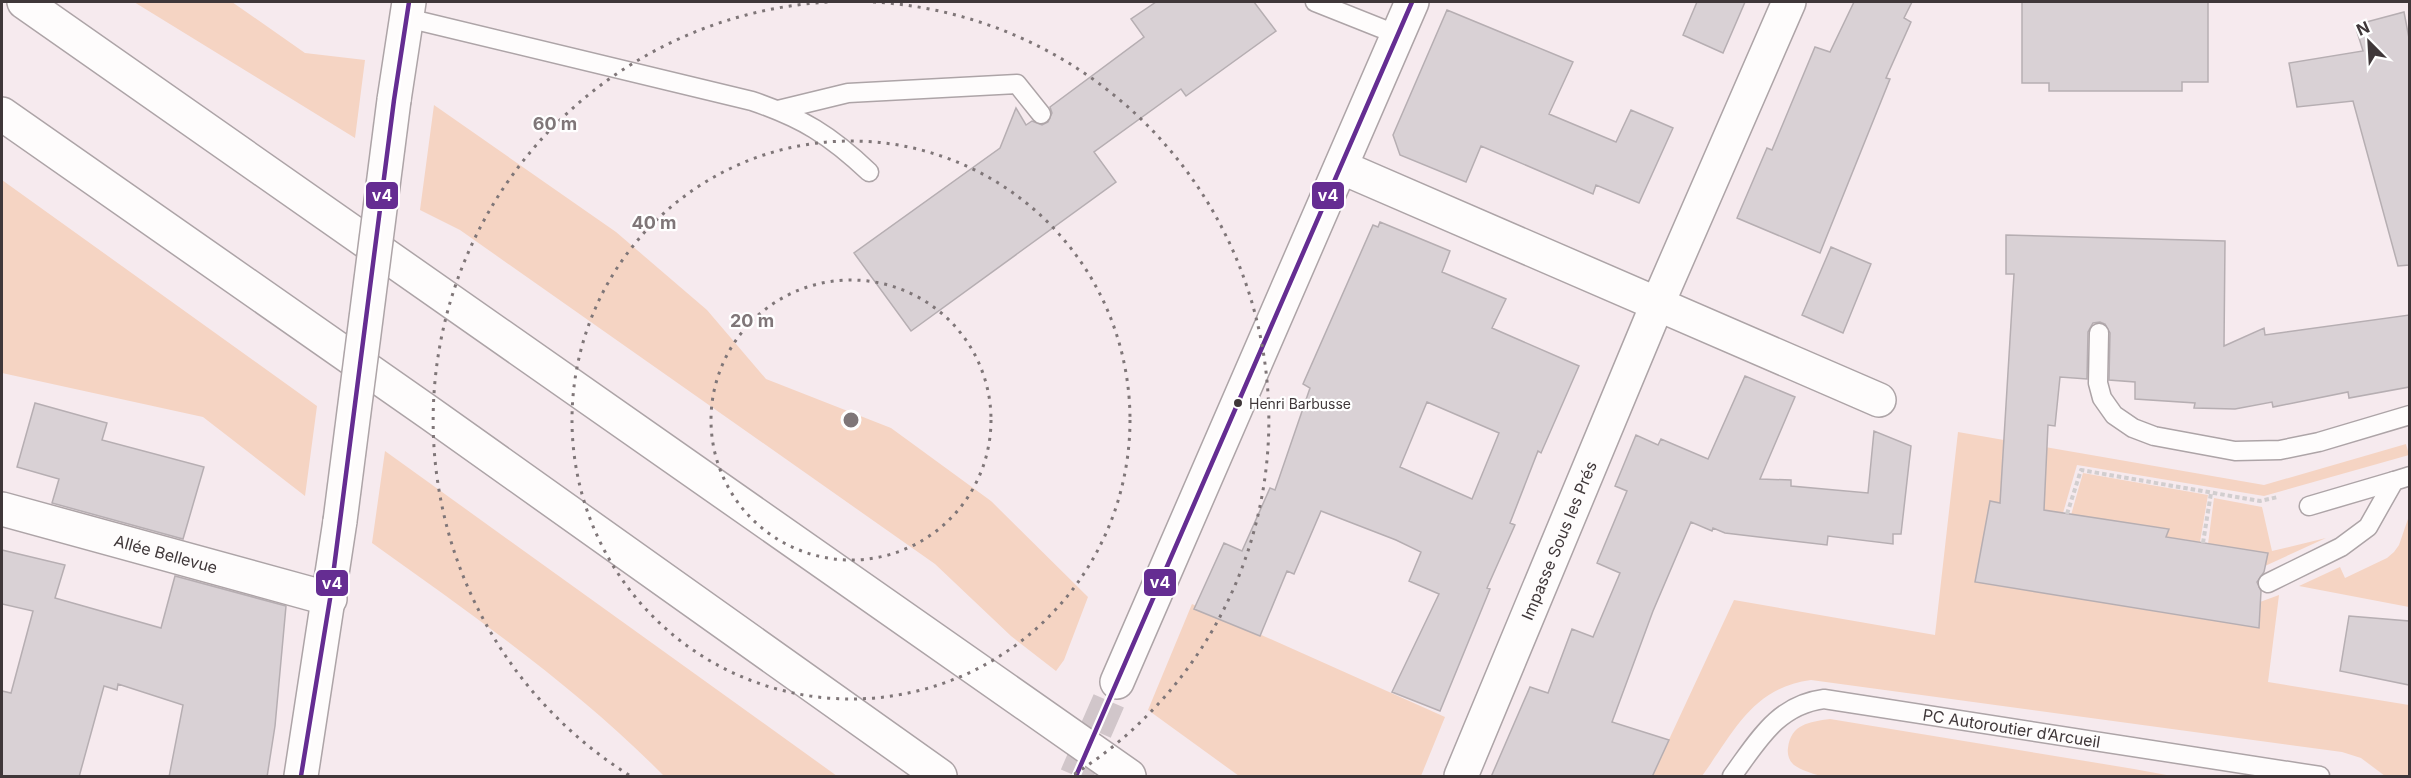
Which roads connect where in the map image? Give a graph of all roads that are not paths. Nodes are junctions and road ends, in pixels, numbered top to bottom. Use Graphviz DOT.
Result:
graph roads {
  1 [pos="24,2"];
  2 [pos="1315,2"];
  3 [pos="1412,2"];
  4 [pos="1789,2"];
  5 [pos="408,10"];
  6 [pos="1398,35"];
  7 [pos="778,110"];
  8 [pos="2,114"];
  9 [pos="1041,114"];
  10 [pos="1341,167"];
  11 [pos="869,172"];
  12 [pos="1657,305"];
  13 [pos="2099,333"];
  14 [pos="1879,400"];
  15 [pos="2409,415"];
  16 [pos="2402,479"];
  17 [pos="2312,506"];
  18 [pos="2,509"];
  19 [pos="2268,583"];
  20 [pos="330,599"];
  21 [pos="1117,682"];
  22 [pos="1739,775"];
  23 [pos="301,777"];
  24 [pos="940,777"];
  25 [pos="1129,777"];
  26 [pos="1461,777"];
  27 [pos="2320,777"];
  1 -- 25 [label="main road"];
  2 -- 6 [label="lane"];
  3 -- 6 [label="main road"];
  4 -- 12 [label="main road, Impasse Sous les Prés"];
  5 -- 7 [label="lane"];
  5 -- 20 [label="main road, bridge"];
  6 -- 10 [label="main road"];
  7 -- 9 [label="lane"];
  7 -- 11 [label="lane"];
  8 -- 24 [label="main road"];
  10 -- 12 [label="main road"];
  10 -- 21 [label="main road"];
  12 -- 14 [label="main road"];
  12 -- 26 [label="main road, Impasse Sous les Prés"];
  13 -- 15 [label="lane"];
  16 -- 17 [label="lane"];
  16 -- 19 [label="lane"];
  18 -- 20 [label="main road, Allée Bellevue"];
  20 -- 23 [label="main road"];
  22 -- 27 [label="lane, PC Autoroutier d’Arcueil"];
}
